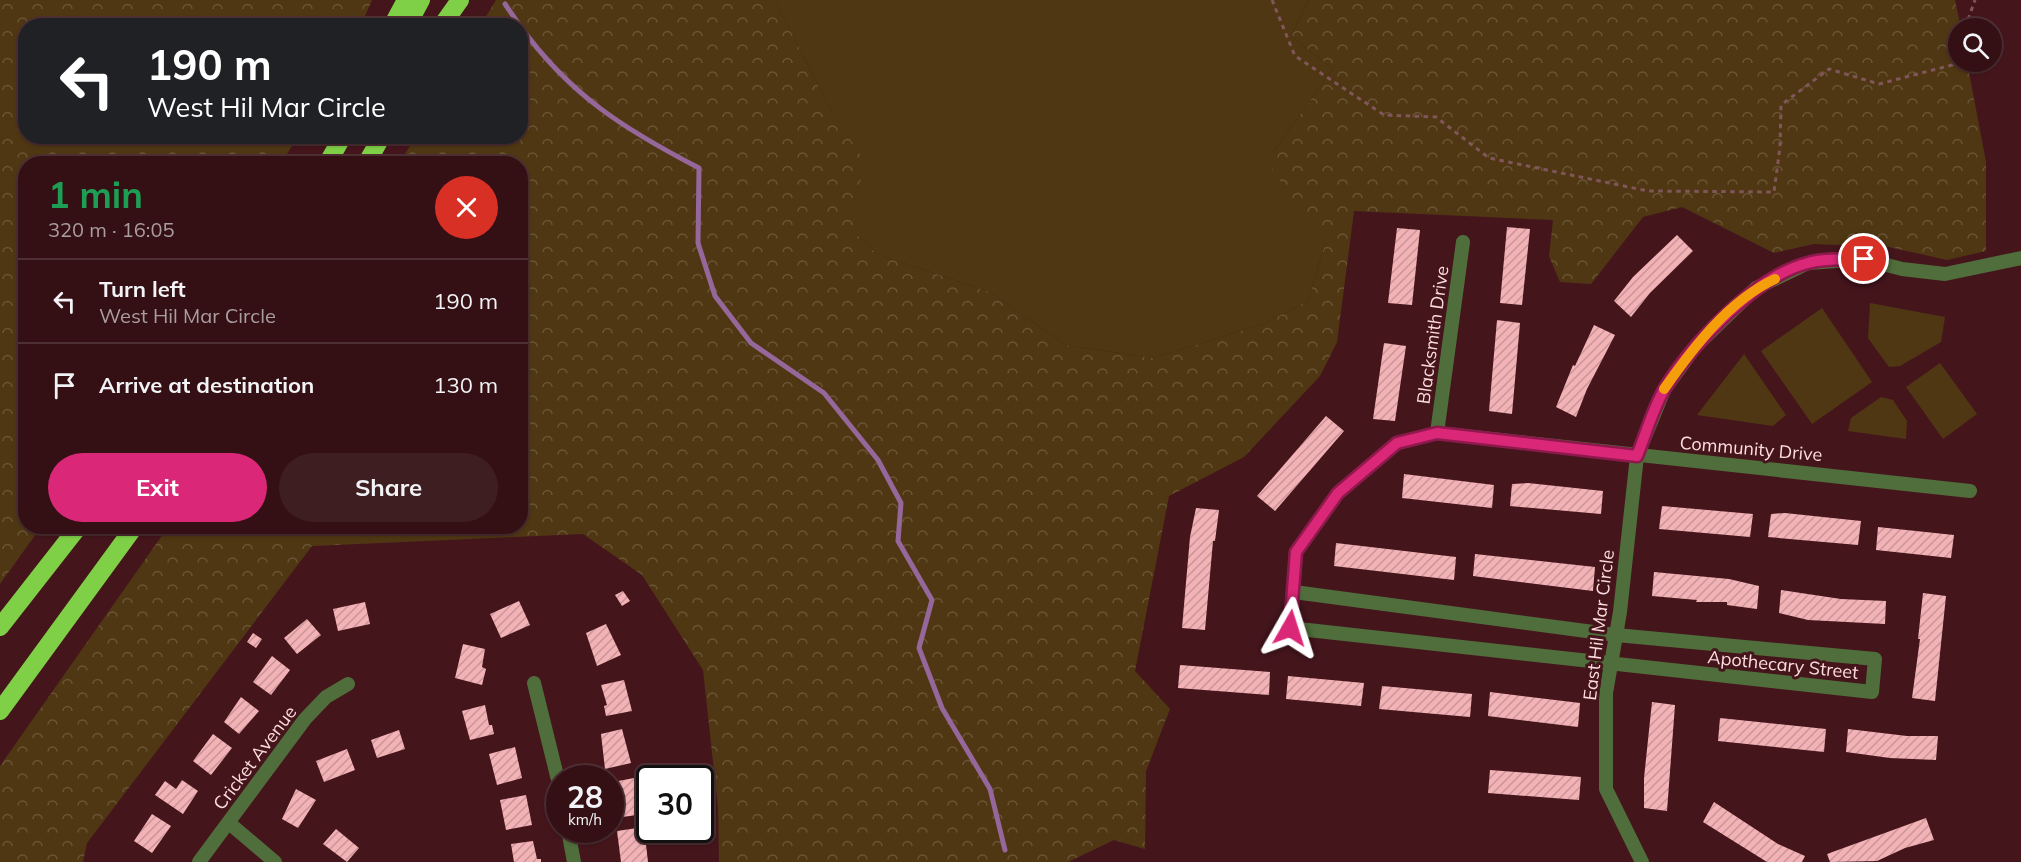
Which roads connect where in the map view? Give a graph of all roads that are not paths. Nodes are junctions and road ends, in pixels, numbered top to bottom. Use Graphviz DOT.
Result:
graph roads {
  1 [pos="405,0"];
  2 [pos="421,0"];
  3 [pos="455,0"];
  4 [pos="460,0"];
  5 [pos="396,18"];
  6 [pos="411,18"];
  7 [pos="446,18"];
  8 [pos="448,18"];
  9 [pos="1463,242"];
  10 [pos="2021,258"];
  11 [pos="1437,433"];
  12 [pos="1637,456"];
  13 [pos="1970,491"];
  14 [pos="73,534"];
  15 [pos="129,534"];
  16 [pos="1294,592"];
  17 [pos="0,627"];
  18 [pos="1290,628"];
  19 [pos="1616,635"];
  20 [pos="1611,664"];
  21 [pos="534,683"];
  22 [pos="348,684"];
  23 [pos="0,711"];
  24 [pos="554,765"];
  25 [pos="229,823"];
  26 [pos="570,843"];
  27 [pos="199,862"];
  28 [pos="275,862"];
  29 [pos="574,862"];
  30 [pos="1642,862"];
  1 -- 5 [label="highway"];
  2 -- 6 [label="highway"];
  3 -- 7 [label="highway"];
  4 -- 8 [label="highway"];
  9 -- 11 [label="street, Blacksmith Drive"];
  10 -- 12 [label="street, East Hil Mar Circle"];
  11 -- 12 [label="street, Community Drive"];
  11 -- 16 [label="street, Community Drive"];
  12 -- 13 [label="street, Community Drive"];
  12 -- 19 [label="street, East Hil Mar Circle"];
  14 -- 17 [label="highway"];
  15 -- 23 [label="highway"];
  16 -- 18 [label="street, Community Drive"];
  16 -- 19 [label="street, Apothecary Street"];
  18 -- 20 [label="street, Apothecary Street"];
  19 -- 20 [label="street, East Hil Mar Circle"];
  19 -- 20 [label="street, Apothecary Street"];
  20 -- 30 [label="street, East Hil Mar Circle"];
  21 -- 24 [label="street"];
  22 -- 25 [label="street, Cricket Avenue"];
  25 -- 27 [label="street, Cricket Avenue"];
  25 -- 28 [label="street"];
  26 -- 29 [label="street"];
}
